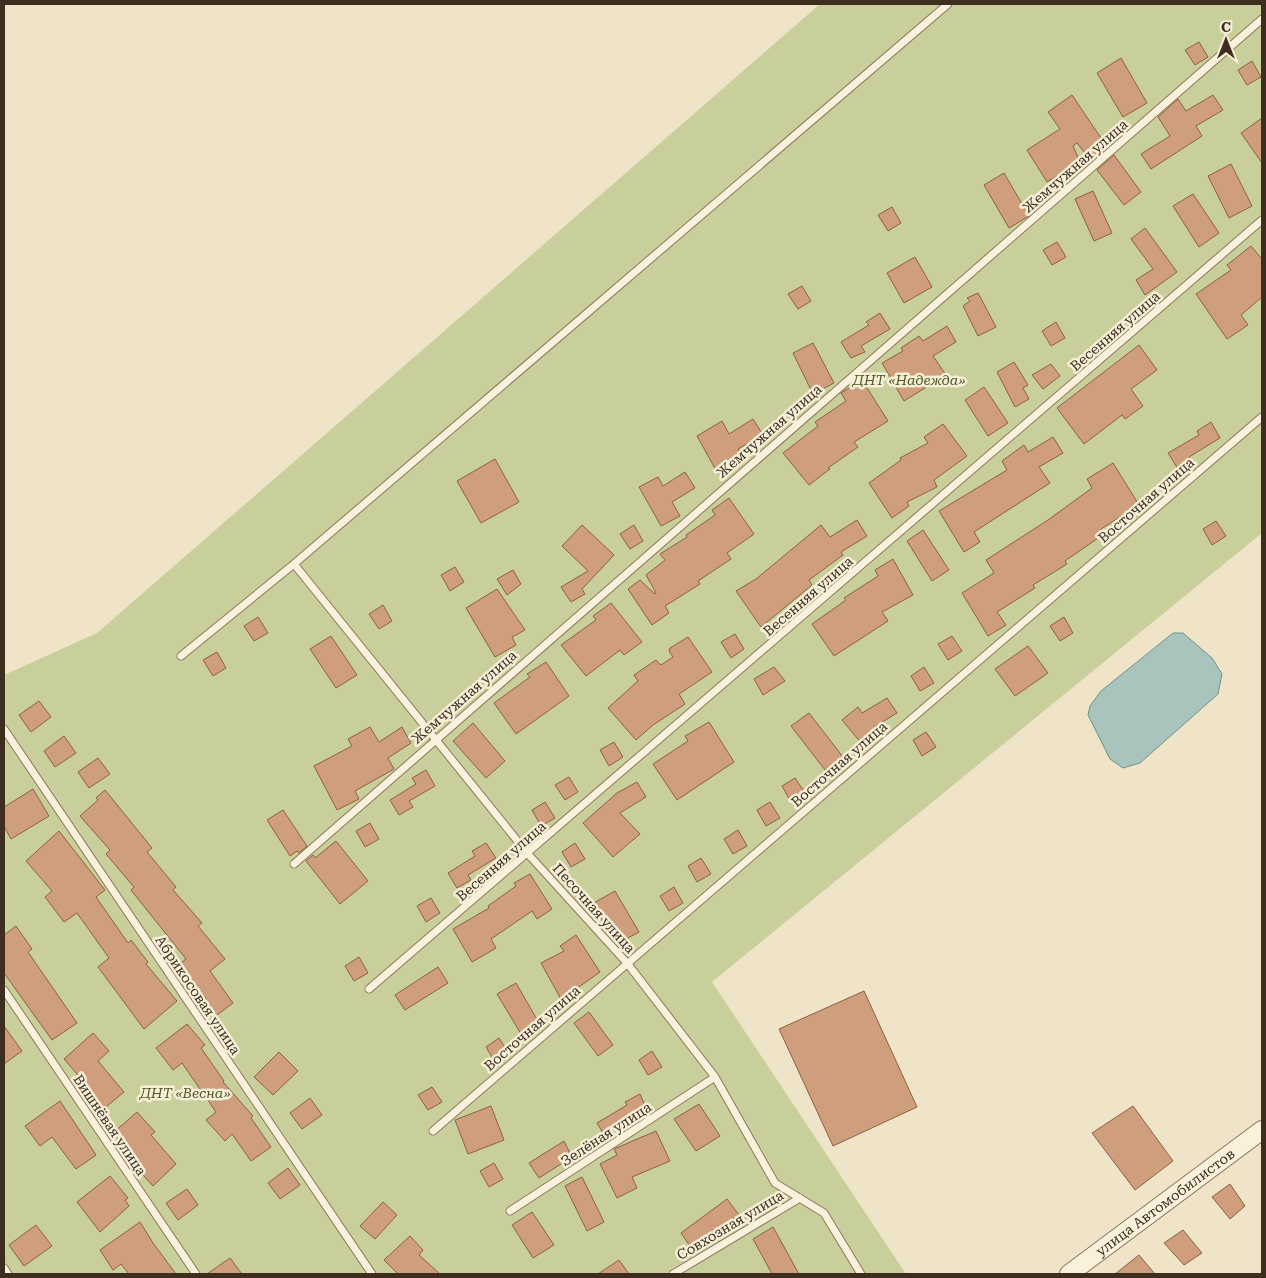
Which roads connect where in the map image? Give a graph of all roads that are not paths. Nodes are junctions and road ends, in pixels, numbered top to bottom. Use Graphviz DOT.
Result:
graph roads {
  1 [pos="948,4"];
  2 [pos="1262,19"];
  3 [pos="1262,220"];
  4 [pos="1262,417"];
  5 [pos="294,564"];
  6 [pos="180,656"];
  7 [pos="4,729"];
  8 [pos="436,738"];
  9 [pos="528,854"];
  10 [pos="294,864"];
  11 [pos="627,963"];
  12 [pos="369,989"];
  13 [pos="4,990"];
  14 [pos="715,1077"];
  15 [pos="1262,1130"];
  16 [pos="433,1131"];
  17 [pos="800,1198"];
  18 [pos="510,1211"];
  19 [pos="4,1268"];
  20 [pos="8,1274"];
  21 [pos="196,1274"];
  22 [pos="372,1274"];
  23 [pos="673,1274"];
  24 [pos="861,1274"];
  25 [pos="1069,1274"];
  1 -- 5 [label="lane"];
  2 -- 8 [label="lane, Жемчужная улица"];
  3 -- 9 [label="lane, Весенняя улица"];
  4 -- 11 [label="lane, Восточная улица"];
  5 -- 6 [label="lane"];
  5 -- 8 [label="lane, Песочная улица"];
  7 -- 22 [label="lane, Абрикосовая улица"];
  8 -- 9 [label="lane, Песочная улица"];
  8 -- 10 [label="lane, Жемчужная улица"];
  9 -- 11 [label="lane, Песочная улица"];
  9 -- 12 [label="lane, Весенняя улица"];
  11 -- 14 [label="lane, Песочная улица"];
  11 -- 16 [label="lane, Восточная улица"];
  13 -- 21 [label="lane, Вишнёвая улица"];
  14 -- 17 [label="lane, Песочная улица"];
  14 -- 18 [label="lane, Зелёная улица"];
  15 -- 25 [label="street, улица Автомобилистов"];
  17 -- 23 [label="lane, Совхозная улица"];
  17 -- 24 [label="lane, Песочная улица"];
  19 -- 20 [label="lane"];
}
